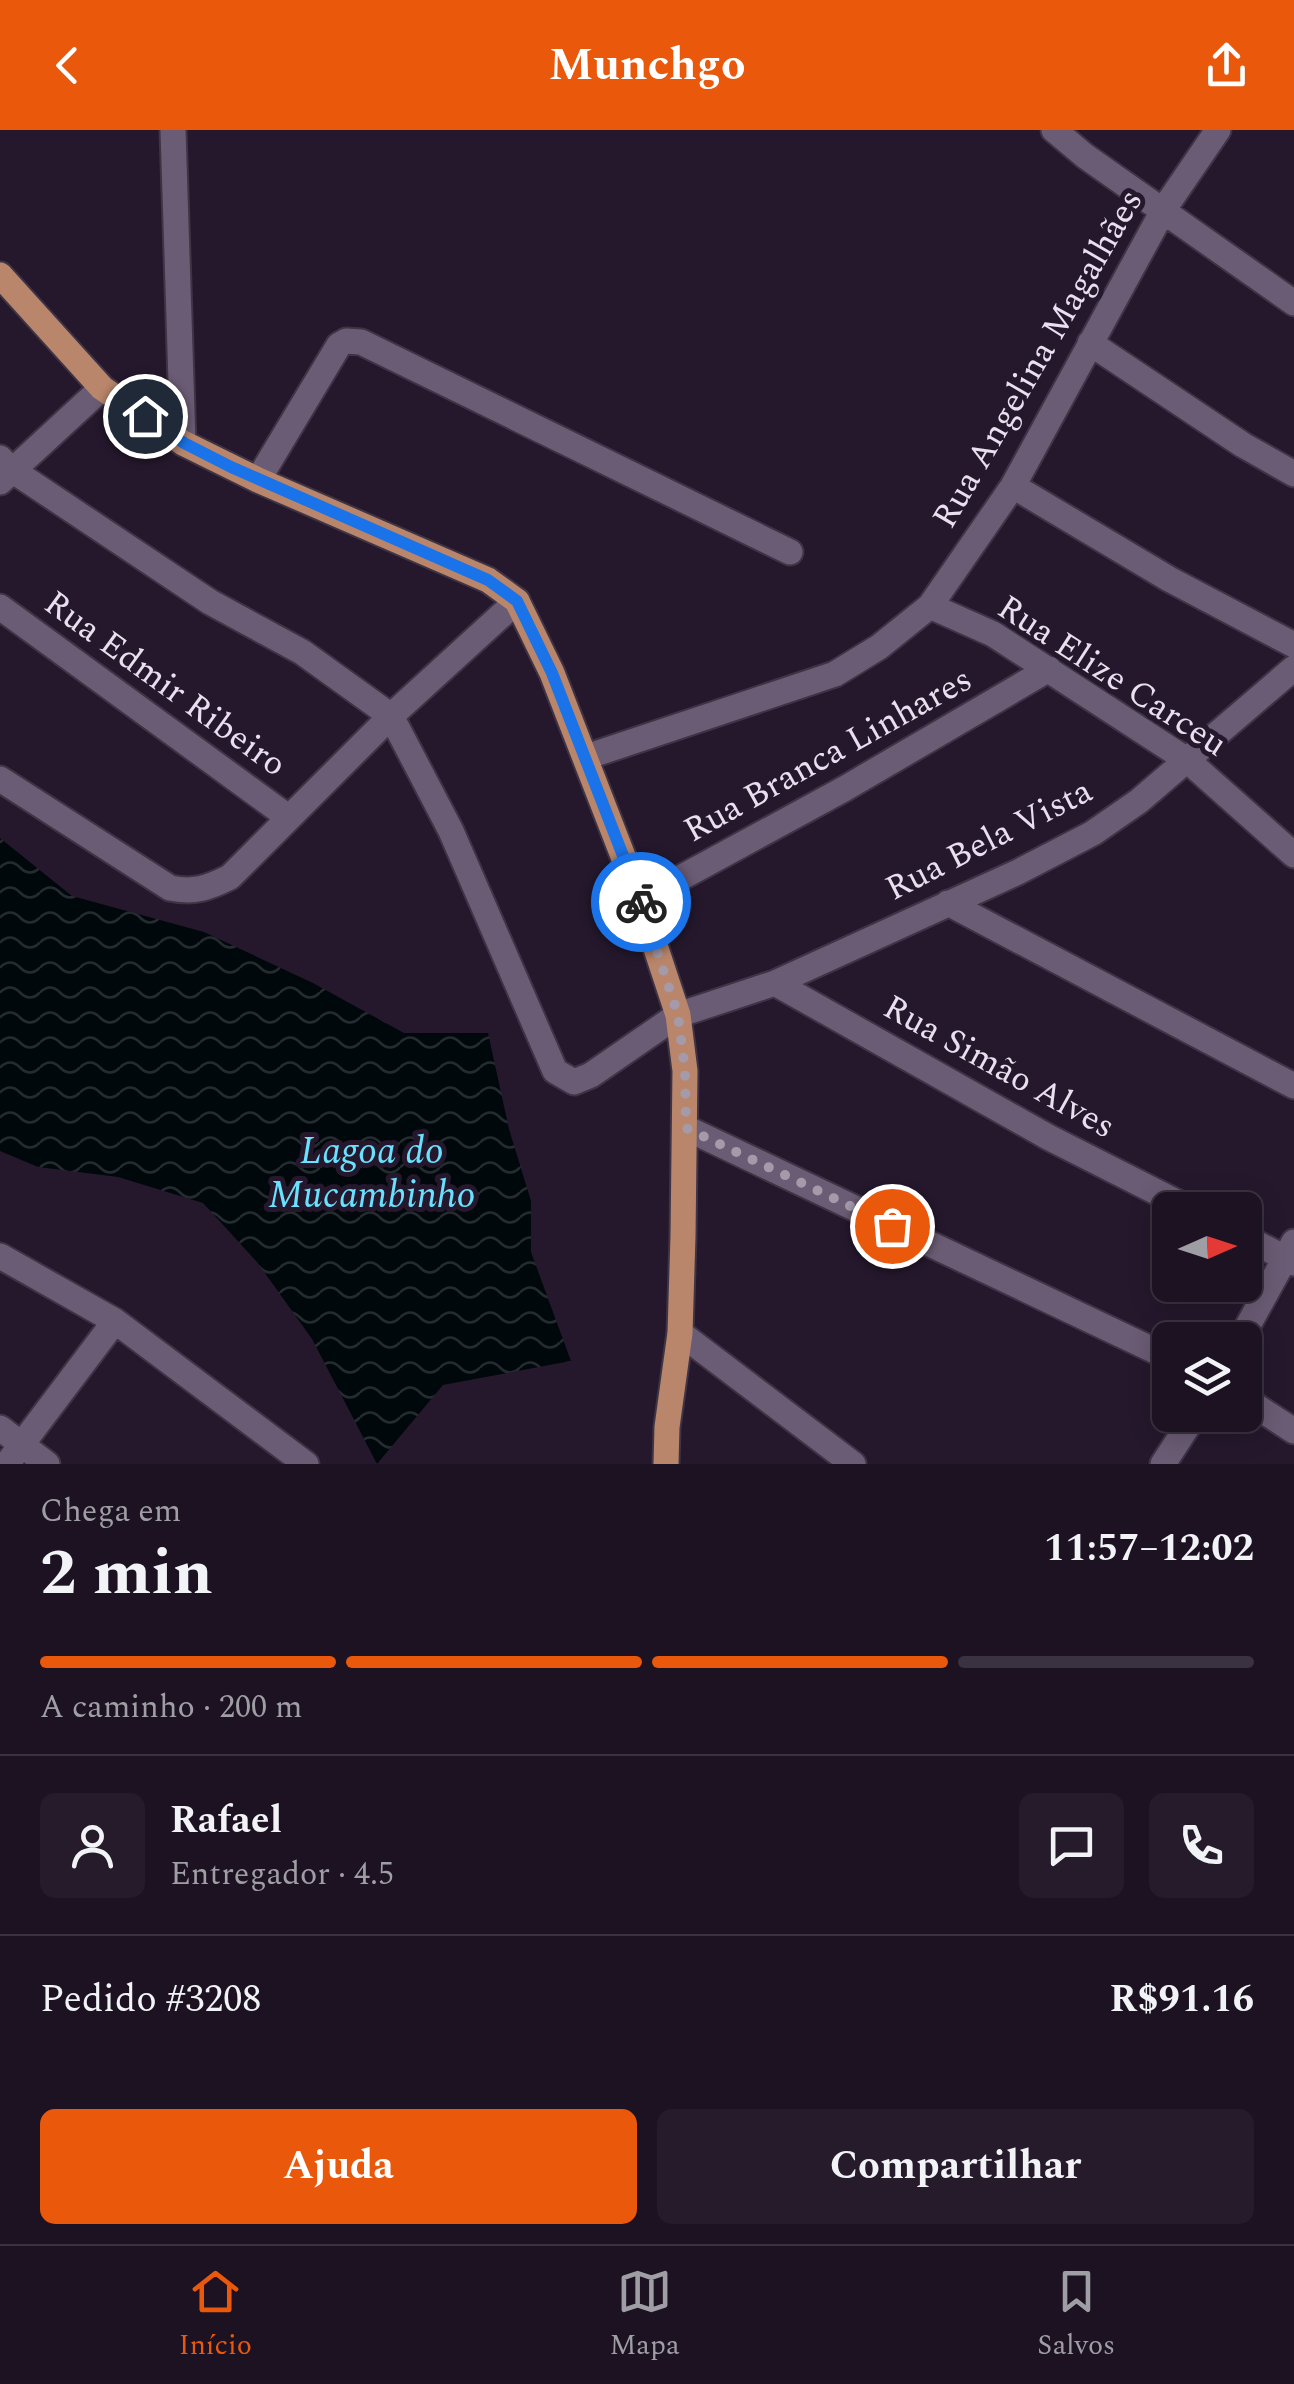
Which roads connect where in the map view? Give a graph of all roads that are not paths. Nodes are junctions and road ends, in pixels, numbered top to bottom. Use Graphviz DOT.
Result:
graph roads {
  1 [pos="173,130"];
  2 [pos="1054,130"];
  3 [pos="1218,130"];
  4 [pos="1164,210"];
  5 [pos="0,275"];
  6 [pos="1294,303"];
  7 [pos="1090,343"];
  8 [pos="102,388"];
  9 [pos="184,443"];
  10 [pos="4,470"];
  11 [pos="1294,474"];
  12 [pos="258,480"];
  13 [pos="1013,486"];
  14 [pos="790,552"];
  15 [pos="517,601"];
  16 [pos="930,606"];
  17 [pos="0,608"];
  18 [pos="1294,645"];
  19 [pos="1294,668"];
  20 [pos="1049,670"];
  21 [pos="390,716"];
  22 [pos="586,757"];
  23 [pos="1187,760"];
  24 [pos="0,779"];
  25 [pos="288,818"];
  26 [pos="1294,855"];
  27 [pos="640,900"];
  28 [pos="948,903"];
  29 [pos="774,982"];
  30 [pos="678,1015"];
  31 [pos="1294,1086"];
  32 [pos="686,1128"];
  33 [pos="1156,1192"];
  34 [pos="1262,1243"];
  35 [pos="1290,1254"];
  36 [pos="0,1256"];
  37 [pos="115,1322"];
  38 [pos="1250,1322"];
  39 [pos="680,1333"];
  40 [pos="1152,1349"];
  41 [pos="1262,1411"];
  42 [pos="0,1428"];
  43 [pos="1294,1431"];
  44 [pos="1185,1432"];
  45 [pos="14,1454"];
  46 [pos="47,1464"];
  47 [pos="306,1464"];
  48 [pos="666,1464"];
  49 [pos="853,1464"];
  50 [pos="1163,1464"];
  1 -- 9 [label="street"];
  2 -- 4 [label="street"];
  3 -- 4 [label="street, Rua Angelina Magalhães"];
  4 -- 6 [label="street"];
  4 -- 7 [label="street, Rua Angelina Magalhães"];
  5 -- 8 [label="main road"];
  7 -- 11 [label="street"];
  7 -- 13 [label="street, Rua Angelina Magalhães"];
  8 -- 9 [label="main road"];
  8 -- 10 [label="street"];
  9 -- 12 [label="main road"];
  10 -- 21 [label="street"];
  12 -- 14 [label="street"];
  12 -- 15 [label="main road"];
  13 -- 16 [label="street, Rua Angelina Magalhães"];
  13 -- 18 [label="street"];
  15 -- 21 [label="street"];
  15 -- 22 [label="main road"];
  16 -- 20 [label="street, Rua Elize Carceu"];
  16 -- 22 [label="street, Rua Angelina Magalhães"];
  17 -- 25 [label="street, Rua Edmir Ribeiro"];
  19 -- 23 [label="street, Rua Bela Vista"];
  20 -- 23 [label="street, Rua Elize Carceu"];
  20 -- 27 [label="street, Rua Branca Linhares"];
  21 -- 25 [label="street"];
  21 -- 30 [label="street, Rua Bela Vista"];
  22 -- 27 [label="main road"];
  23 -- 26 [label="street, Rua Elize Carceu"];
  23 -- 28 [label="street, Rua Bela Vista"];
  24 -- 25 [label="street"];
  27 -- 30 [label="main road"];
  28 -- 29 [label="street, Rua Bela Vista"];
  28 -- 31 [label="street"];
  29 -- 30 [label="street, Rua Bela Vista"];
  29 -- 33 [label="street, Rua Simão Alves"];
  30 -- 32 [label="main road"];
  32 -- 39 [label="main road"];
  32 -- 40 [label="street"];
  34 -- 35 [label="street"];
  35 -- 38 [label="street"];
  36 -- 37 [label="street"];
  37 -- 45 [label="street"];
  37 -- 47 [label="street"];
  39 -- 48 [label="main road"];
  39 -- 49 [label="street"];
  41 -- 43 [label="street"];
  42 -- 45 [label="street"];
  44 -- 50 [label="street"];
  45 -- 46 [label="street"];
}
